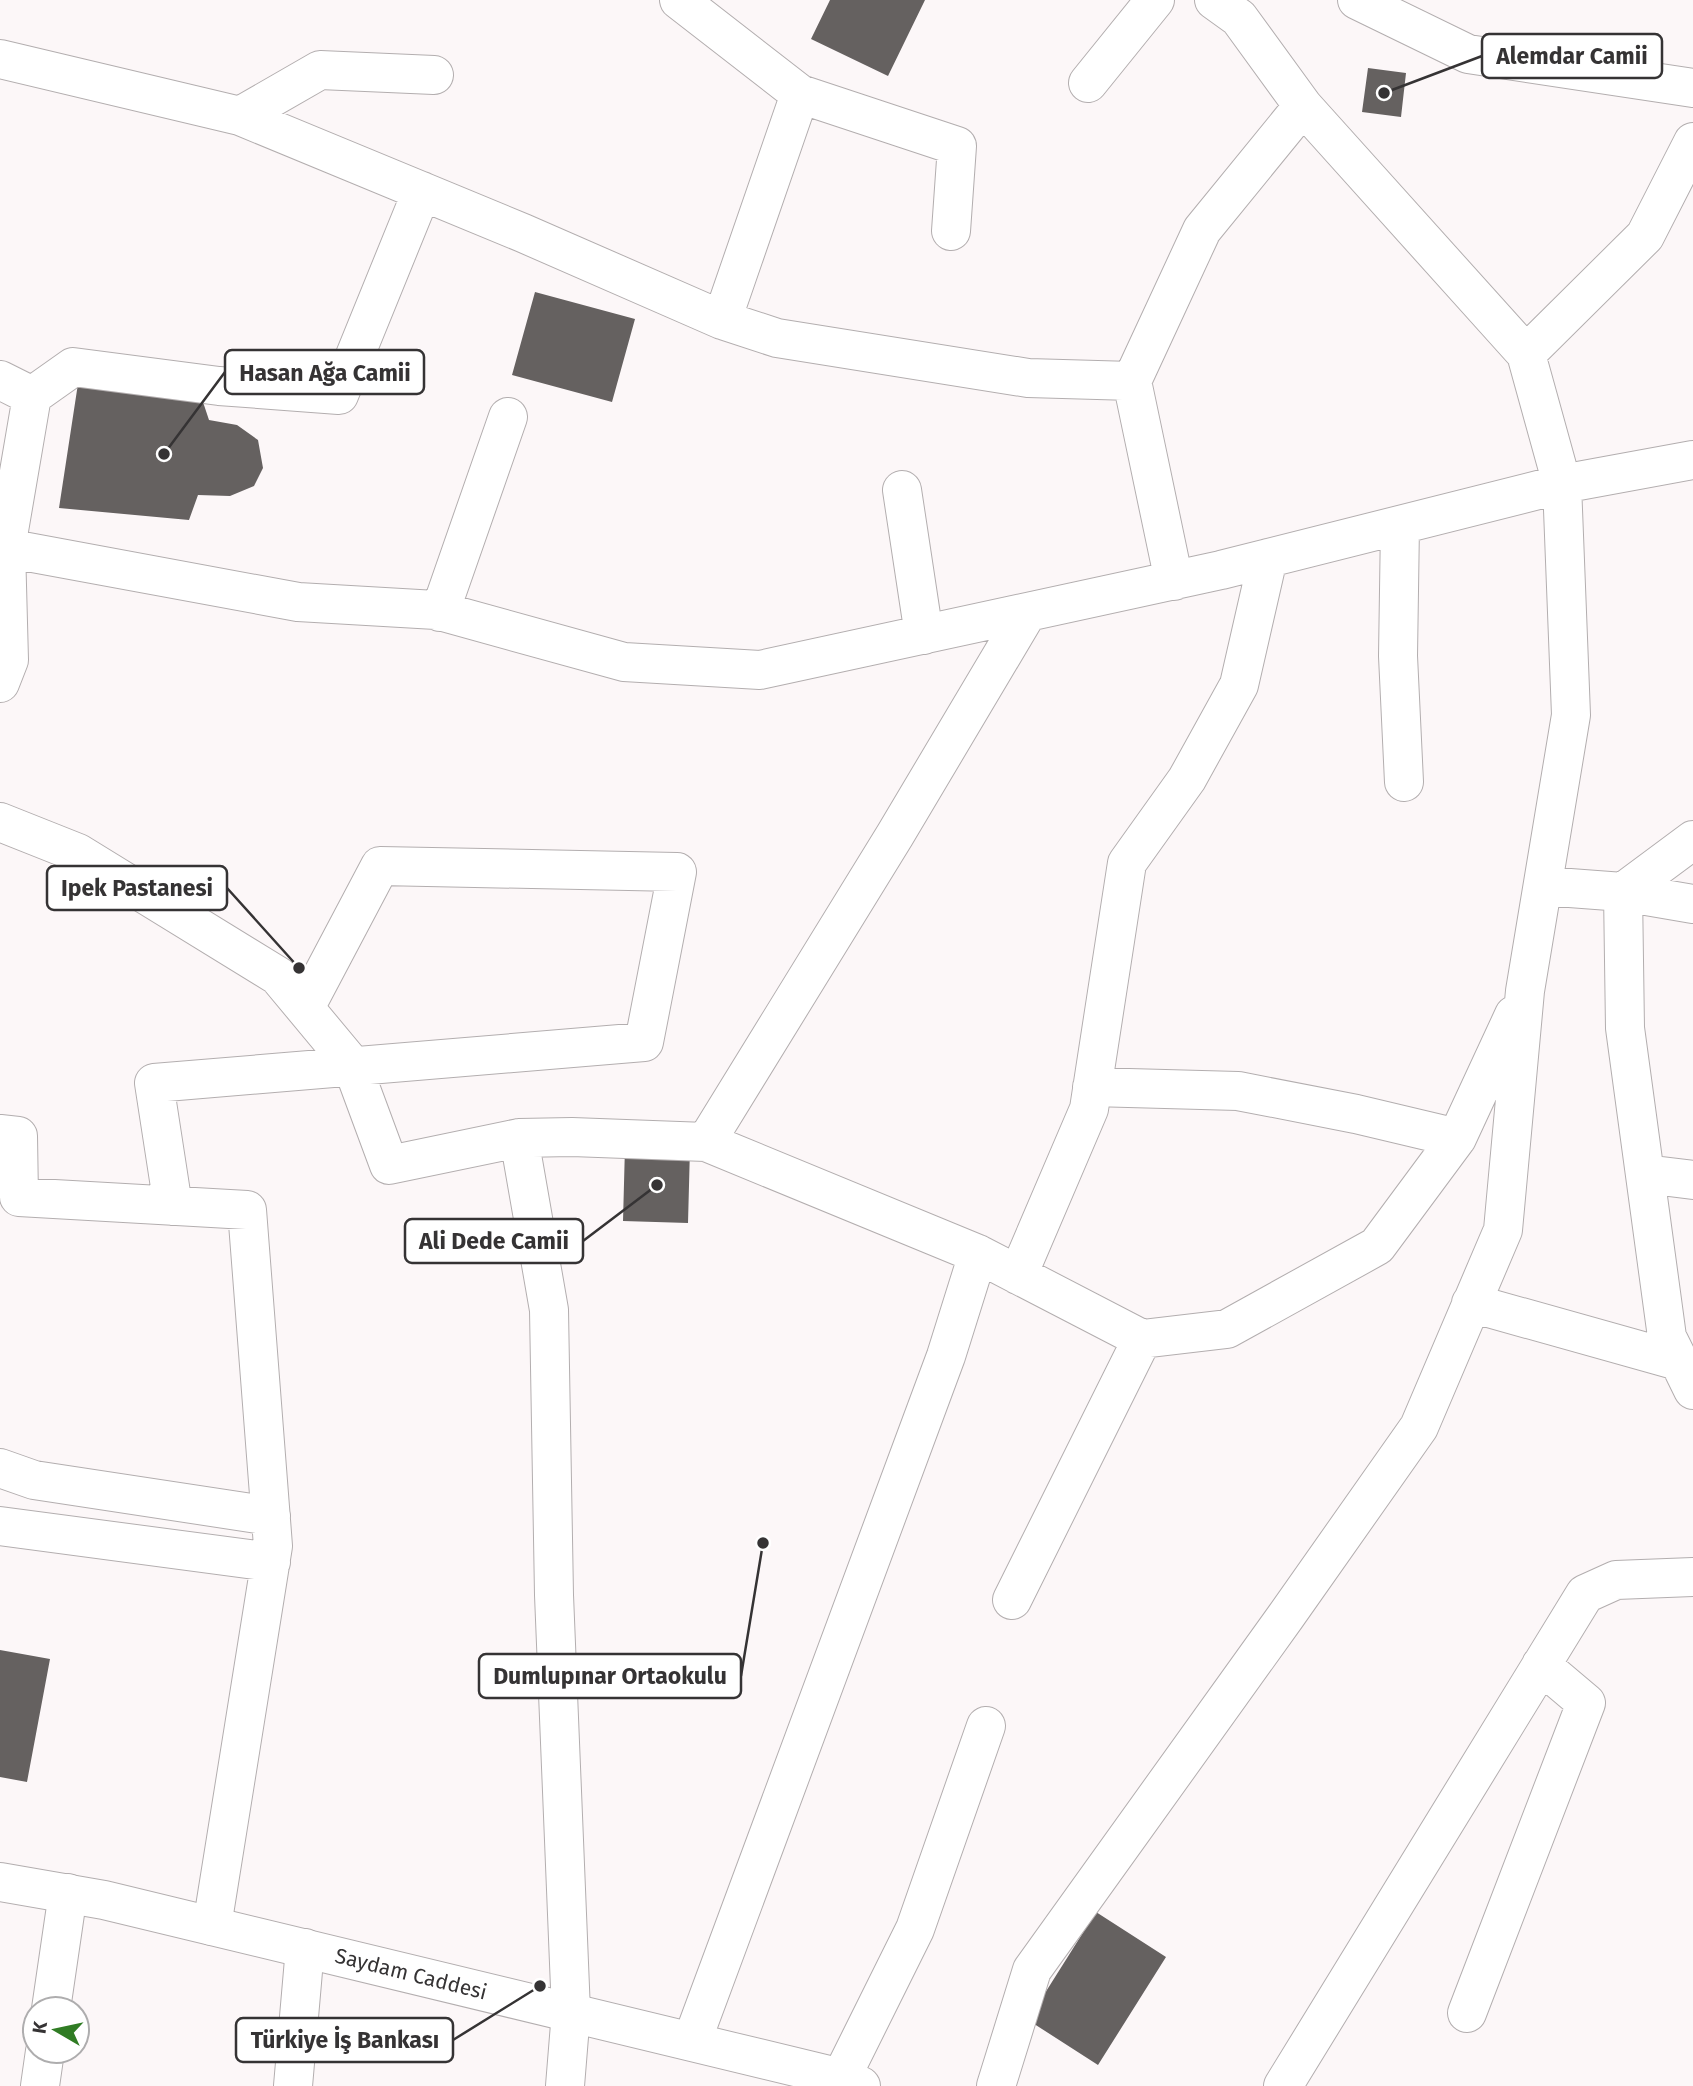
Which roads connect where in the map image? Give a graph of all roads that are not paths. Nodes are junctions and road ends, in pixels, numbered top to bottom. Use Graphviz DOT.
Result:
graph roads {
  1 [pos="679,0"];
  2 [pos="1155,0"];
  3 [pos="1357,0"];
  4 [pos="1235,6"];
  5 [pos="0,59"];
  6 [pos="434,75"];
  7 [pos="1088,83"];
  8 [pos="1693,88"];
  9 [pos="800,94"];
  10 [pos="1303,106"];
  11 [pos="240,116"];
  12 [pos="1693,142"];
  13 [pos="422,191"];
  14 [pos="951,231"];
  15 [pos="722,320"];
  16 [pos="1526,354"];
  17 [pos="1132,381"];
  18 [pos="16,388"];
  19 [pos="508,417"];
  20 [pos="1693,460"];
  21 [pos="1562,484"];
  22 [pos="902,490"];
  23 [pos="1400,525"];
  24 [pos="6,548"];
  25 [pos="1268,558"];
  26 [pos="1174,581"];
  27 [pos="440,612"];
  28 [pos="1027,613"];
  29 [pos="924,635"];
  30 [pos="0,683"];
  31 [pos="1404,782"];
  32 [pos="0,822"];
  33 [pos="1693,840"];
  34 [pos="1542,886"];
  35 [pos="1623,892"];
  36 [pos="1693,904"];
  37 [pos="1525,991"];
  38 [pos="305,1008"];
  39 [pos="352,1065"];
  40 [pos="1092,1087"];
  41 [pos="0,1134"];
  42 [pos="1457,1138"];
  43 [pos="519,1139"];
  44 [pos="706,1142"];
  45 [pos="1645,1174"];
  46 [pos="1693,1180"];
  47 [pos="173,1206"];
  48 [pos="978,1254"];
  49 [pos="1018,1275"];
  50 [pos="1471,1303"];
  51 [pos="1142,1339"];
  52 [pos="1686,1376"];
  53 [pos="0,1468"];
  54 [pos="271,1516"];
  55 [pos="0,1526"];
  56 [pos="271,1562"];
  57 [pos="1693,1577"];
  58 [pos="1012,1600"];
  59 [pos="1541,1665"];
  60 [pos="986,1726"];
  61 [pos="0,1882"];
  62 [pos="68,1894"];
  63 [pos="212,1926"];
  64 [pos="305,1948"];
  65 [pos="53,1995"];
  66 [pos="571,2012"];
  67 [pos="1467,2013"];
  68 [pos="692,2041"];
  69 [pos="43,2065"];
  70 [pos="851,2082"];
  71 [pos="40,2086"];
  72 [pos="293,2086"];
  73 [pos="565,2086"];
  74 [pos="996,2086"];
  75 [pos="1283,2086"];
  1 -- 9 [label="street"];
  2 -- 7 [label="street"];
  3 -- 8 [label="street"];
  4 -- 10 [label="street"];
  5 -- 11 [label="street"];
  6 -- 11 [label="street"];
  9 -- 14 [label="street"];
  9 -- 15 [label="street"];
  10 -- 16 [label="street"];
  10 -- 17 [label="street"];
  11 -- 13 [label="street"];
  12 -- 16 [label="street"];
  13 -- 15 [label="street"];
  13 -- 18 [label="street"];
  15 -- 17 [label="street"];
  16 -- 21 [label="street"];
  17 -- 26 [label="street"];
  18 -- 24 [label="street"];
  19 -- 27 [label="street"];
  20 -- 21 [label="street"];
  21 -- 23 [label="street"];
  21 -- 34 [label="street"];
  22 -- 29 [label="street"];
  23 -- 25 [label="street"];
  23 -- 31 [label="street"];
  24 -- 27 [label="street"];
  24 -- 30 [label="street"];
  25 -- 26 [label="street"];
  25 -- 40 [label="street"];
  26 -- 28 [label="street"];
  27 -- 29 [label="street"];
  28 -- 29 [label="street"];
  28 -- 44 [label="street"];
  32 -- 38 [label="street"];
  33 -- 35 [label="street"];
  34 -- 35 [label="street"];
  34 -- 37 [label="street"];
  35 -- 36 [label="street"];
  35 -- 45 [label="street"];
  37 -- 42 [label="street"];
  37 -- 50 [label="street"];
  38 -- 39 [label="street"];
  38 -- 39 [label="street"];
  39 -- 43 [label="street"];
  39 -- 47 [label="street"];
  40 -- 42 [label="street"];
  40 -- 49 [label="street"];
  41 -- 47 [label="street"];
  42 -- 51 [label="street"];
  43 -- 44 [label="street"];
  43 -- 66 [label="street"];
  44 -- 48 [label="street"];
  45 -- 46 [label="street"];
  45 -- 52 [label="street"];
  47 -- 54 [label="street"];
  48 -- 49 [label="street"];
  48 -- 68 [label="street"];
  49 -- 51 [label="street"];
  50 -- 52 [label="street"];
  50 -- 74 [label="street"];
  51 -- 58 [label="street"];
  53 -- 54 [label="street"];
  54 -- 56 [label="street"];
  55 -- 56 [label="street"];
  56 -- 63 [label="street"];
  57 -- 59 [label="street"];
  59 -- 67 [label="street"];
  59 -- 75 [label="street"];
  60 -- 70 [label="street"];
  61 -- 62 [label="street, Saydam Caddesi"];
  62 -- 63 [label="street, Saydam Caddesi"];
  62 -- 65 [label="street"];
  63 -- 64 [label="street, Saydam Caddesi"];
  64 -- 66 [label="street, Saydam Caddesi"];
  64 -- 72 [label="street"];
  66 -- 68 [label="street, Saydam Caddesi"];
  66 -- 73 [label="street"];
  68 -- 70 [label="street, Saydam Caddesi"];
  69 -- 71 [label="street"];
}
